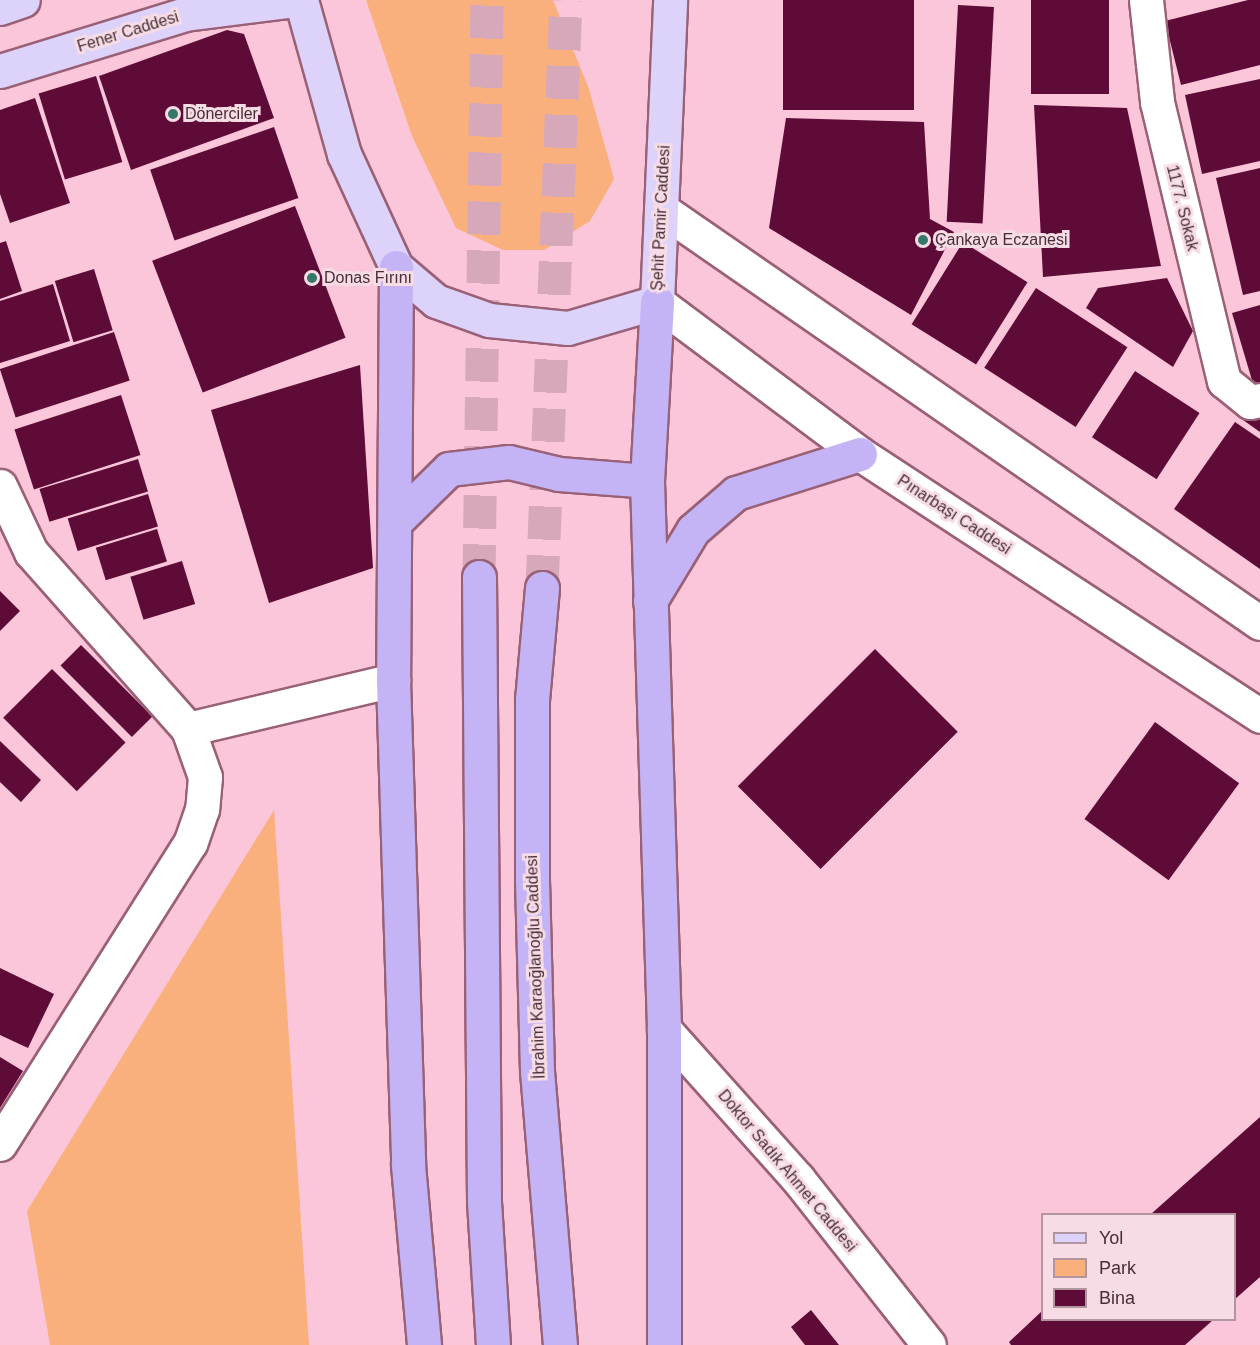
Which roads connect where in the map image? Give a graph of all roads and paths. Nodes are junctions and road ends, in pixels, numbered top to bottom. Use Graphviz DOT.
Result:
graph roads {
  1 [pos="23,0"];
  2 [pos="294,0"];
  3 [pos="301,0"];
  4 [pos="670,0"];
  5 [pos="1146,0"];
  6 [pos="0,8"];
  7 [pos="0,71"];
  8 [pos="661,209"];
  9 [pos="396,267"];
  10 [pos="657,302"];
  11 [pos="1255,401"];
  12 [pos="860,454"];
  13 [pos="647,481"];
  14 [pos="0,486"];
  15 [pos="396,521"];
  16 [pos="479,577"];
  17 [pos="542,588"];
  18 [pos="650,601"];
  19 [pos="1260,623"];
  20 [pos="393,680"];
  21 [pos="1260,716"];
  22 [pos="188,729"];
  23 [pos="664,1029"];
  24 [pos="0,1144"];
  25 [pos="424,1345"];
  26 [pos="493,1345"];
  27 [pos="560,1345"];
  28 [pos="664,1345"];
  29 [pos="928,1345"];
  1 -- 6 [label="main road"];
  2 -- 7 [label="main road, Fener Caddesi"];
  3 -- 9 [label="main road, Şehit Pamir Caddesi"];
  4 -- 8 [label="main road, Şehit Pamir Caddesi"];
  5 -- 11 [label="street, 1177. Sokak"];
  8 -- 10 [label="main road, Şehit Pamir Caddesi"];
  8 -- 19 [label="street"];
  9 -- 10 [label="main road, Şehit Pamir Caddesi"];
  9 -- 15 [label="highway"];
  10 -- 12 [label="street, Pınarbaşı Caddesi"];
  10 -- 13 [label="highway"];
  12 -- 18 [label="highway"];
  12 -- 21 [label="street, Pınarbaşı Caddesi"];
  13 -- 15 [label="highway"];
  13 -- 18 [label="highway"];
  14 -- 22 [label="street"];
  15 -- 20 [label="highway"];
  16 -- 26 [label="highway"];
  17 -- 27 [label="highway, İbrahim Karaoğlanoğlu Caddesi"];
  18 -- 23 [label="highway"];
  20 -- 22 [label="street"];
  20 -- 25 [label="highway"];
  22 -- 24 [label="street"];
  23 -- 28 [label="highway"];
  23 -- 29 [label="street, Doktor Sadık Ahmet Caddesi"];
}
